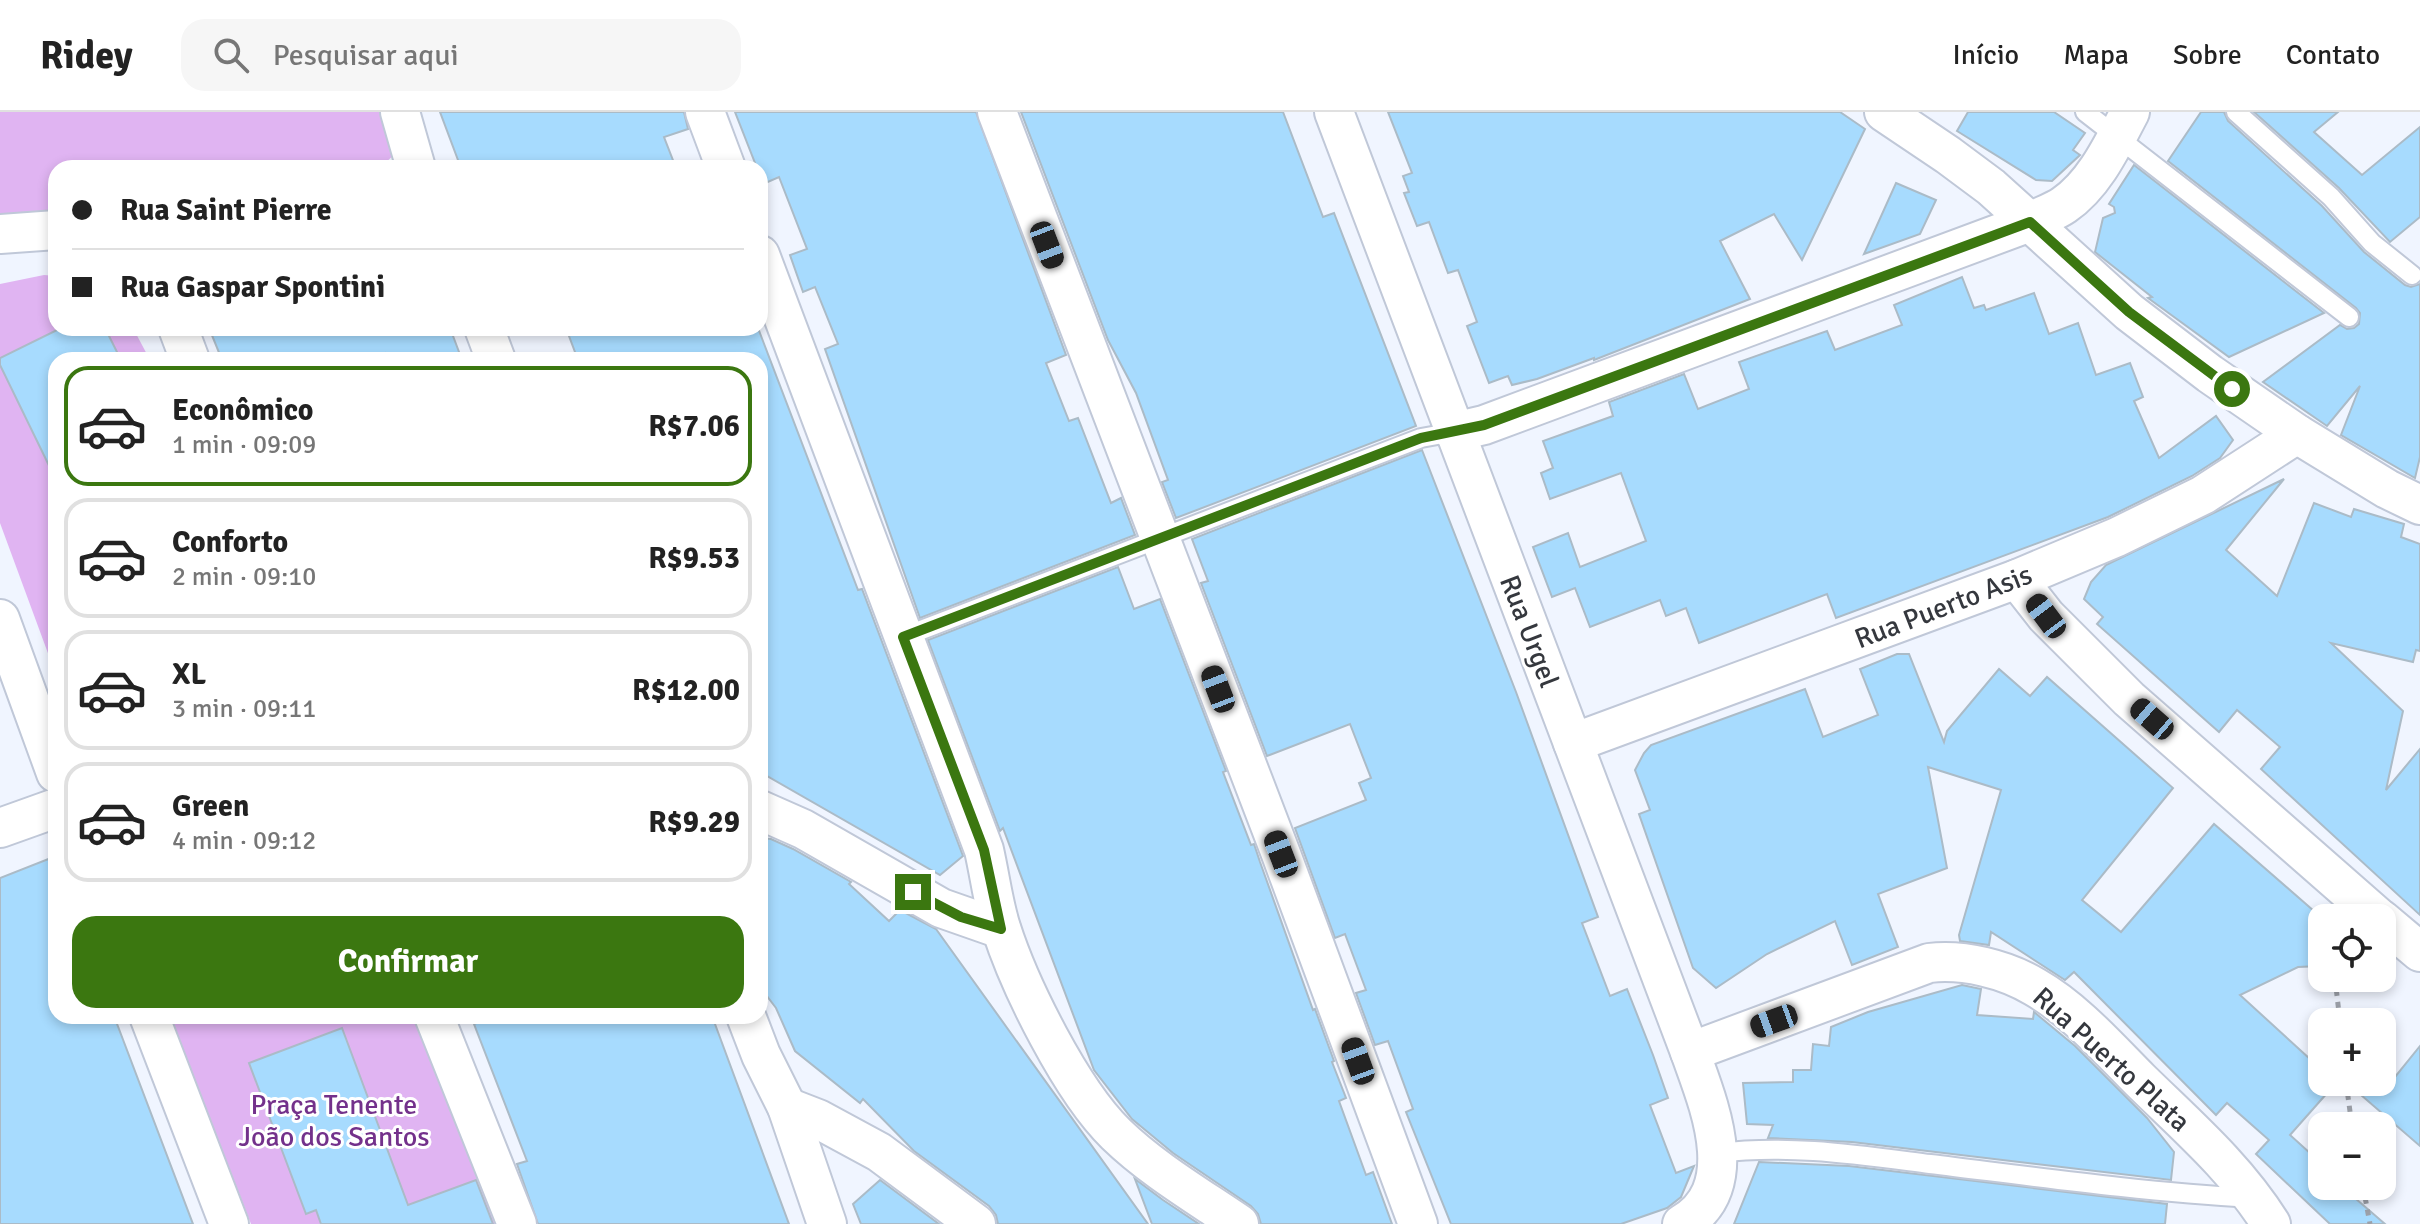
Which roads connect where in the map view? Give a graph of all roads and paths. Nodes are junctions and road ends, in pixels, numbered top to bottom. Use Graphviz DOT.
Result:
graph roads {
  1 [pos="400,112"];
  2 [pos="705,112"];
  3 [pos="997,112"];
  4 [pos="1334,112"];
  5 [pos="1884,112"];
  6 [pos="2085,112"];
  7 [pos="2236,112"];
  8 [pos="2124,124"];
  9 [pos="411,160"];
  10 [pos="723,160"];
  11 [pos="2030,222"];
  12 [pos="48,230"];
  13 [pos="3,231"];
  14 [pos="2412,275"];
  15 [pos="768,276"];
  16 [pos="2349,317"];
  17 [pos="1454,432"];
  18 [pos="2297,434"];
  19 [pos="2420,505"];
  20 [pos="1160,539"];
  21 [pos="2017,579"];
  22 [pos="0,619"];
  23 [pos="903,637"];
  24 [pos="1573,743"];
  25 [pos="48,751"];
  26 [pos="48,811"];
  27 [pos="768,814"];
  28 [pos="0,828"];
  29 [pos="2363,904"];
  30 [pos="1001,929"];
  31 [pos="2396,932"];
  32 [pos="2420,952"];
  33 [pos="152,1024"];
  34 [pos="437,1024"];
  35 [pos="749,1024"];
  36 [pos="1690,1052"];
  37 [pos="787,1107"];
  38 [pos="1718,1153"];
  39 [pos="2366,1200"];
  40 [pos="2263,1211"];
  41 [pos="229,1224"];
  42 [pos="517,1224"];
  43 [pos="827,1224"];
  44 [pos="976,1224"];
  45 [pos="1239,1224"];
  46 [pos="1418,1224"];
  47 [pos="1682,1224"];
  48 [pos="2370,1224"];
  1 -- 9 [label="street"];
  2 -- 10 [label="street"];
  3 -- 20 [label="street"];
  4 -- 17 [label="street, Rua Urgel"];
  5 -- 11 [label="street"];
  6 -- 8 [label="lane"];
  7 -- 14 [label="lane"];
  8 -- 11 [label="street"];
  8 -- 16 [label="lane"];
  11 -- 17 [label="street"];
  11 -- 18 [label="street"];
  12 -- 13 [label="street"];
  15 -- 23 [label="street"];
  17 -- 20 [label="lane"];
  17 -- 24 [label="street, Rua Urgel"];
  18 -- 19 [label="street"];
  18 -- 21 [label="street, Rua Puerto Asis"];
  20 -- 23 [label="lane"];
  20 -- 46 [label="street"];
  21 -- 24 [label="street, Rua Puerto Asis"];
  21 -- 29 [label="street"];
  22 -- 25 [label="street"];
  23 -- 30 [label="street"];
  24 -- 36 [label="street, Rua Urgel"];
  26 -- 28 [label="street"];
  27 -- 30 [label="street"];
  30 -- 45 [label="street"];
  31 -- 32 [label="street"];
  33 -- 41 [label="street"];
  34 -- 42 [label="street"];
  35 -- 37 [label="street"];
  36 -- 38 [label="street, Rua Urgel"];
  36 -- 40 [label="street, Rua Puerto Plata"];
  37 -- 43 [label="street"];
  37 -- 44 [label="street"];
  38 -- 40 [label="lane"];
  38 -- 47 [label="street"];
  39 -- 48 [label="path"];
}
